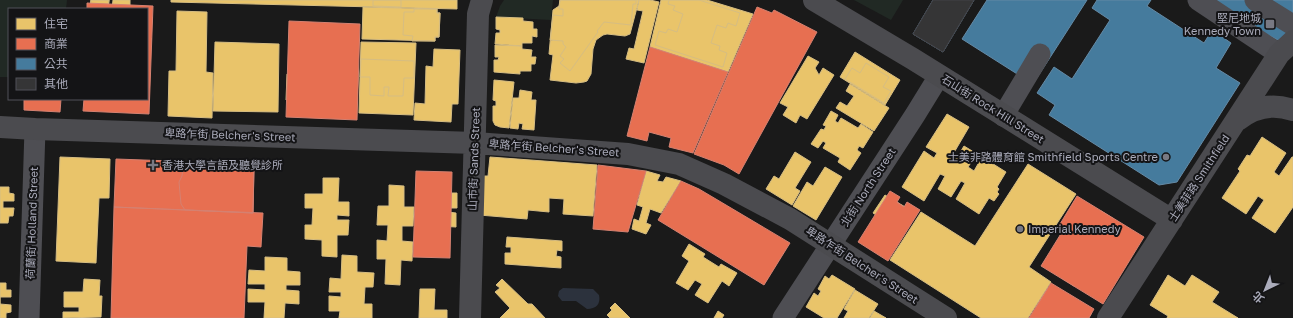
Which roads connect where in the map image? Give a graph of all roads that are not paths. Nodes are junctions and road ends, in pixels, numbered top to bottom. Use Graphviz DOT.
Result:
graph roads {
  1 [pos="482,0"];
  2 [pos="814,0"];
  3 [pos="1198,0"];
  4 [pos="1255,0"];
  5 [pos="1293,24"];
  6 [pos="1286,47"];
  7 [pos="1040,54"];
  8 [pos="939,76"];
  9 [pos="1293,110"];
  10 [pos="1003,116"];
  11 [pos="1237,121"];
  12 [pos="0,127"];
  13 [pos="35,129"];
  14 [pos="474,143"];
  15 [pos="1172,220"];
  16 [pos="831,245"];
  17 [pos="29,318"];
  18 [pos="470,318"];
  19 [pos="783,318"];
  20 [pos="946,318"];
  21 [pos="1108,318"];
  1 -- 14 [label="main road, 山市街 Sands Street"];
  2 -- 8 [label="main road, 石山街 Rock Hill Street"];
  3 -- 6 [label="street"];
  4 -- 5 [label="street"];
  6 -- 11 [label="main road, 士美菲路 Smithfield"];
  7 -- 10 [label="street"];
  8 -- 10 [label="main road, 石山街 Rock Hill Street"];
  8 -- 16 [label="street, 北街 North Street"];
  9 -- 11 [label="main road"];
  10 -- 15 [label="main road, 石山街 Rock Hill Street"];
  11 -- 15 [label="main road, 士美菲路 Smithfield"];
  12 -- 13 [label="main road, 卑路乍街 Belcher's Street"];
  13 -- 14 [label="main road, 卑路乍街 Belcher's Street"];
  13 -- 17 [label="street, 荷蘭街 Holland Street"];
  14 -- 16 [label="main road, 卑路乍街 Belcher's Street"];
  14 -- 18 [label="main road, 山市街 Sands Street"];
  15 -- 21 [label="main road, 士美菲路 Smithfield"];
  16 -- 19 [label="street, 北街 North Street"];
  16 -- 20 [label="main road, 卑路乍街 Belcher's Street"];
}
